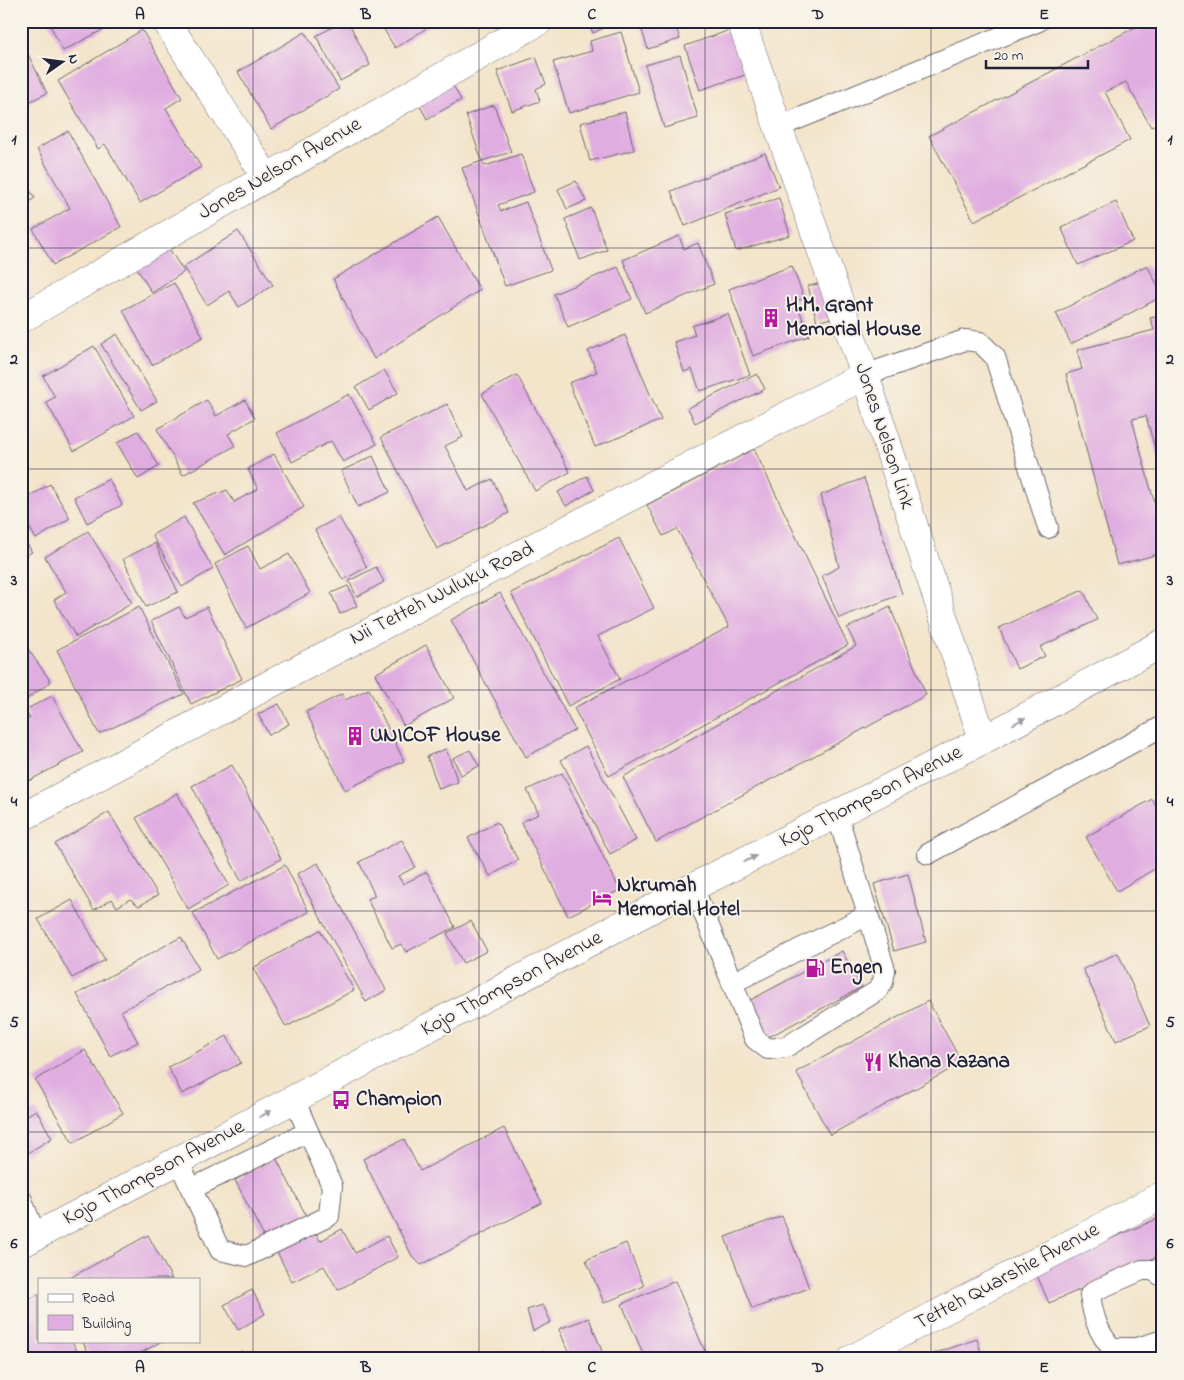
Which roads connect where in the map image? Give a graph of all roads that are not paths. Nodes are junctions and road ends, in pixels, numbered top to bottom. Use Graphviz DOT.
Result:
graph roads {
  1 [pos="166,21"];
  2 [pos="539,21"];
  3 [pos="740,21"];
  4 [pos="1039,21"];
  5 [pos="778,127"];
  6 [pos="266,177"];
  7 [pos="21,319"];
  8 [pos="864,375"];
  9 [pos="1048,528"];
  10 [pos="1163,643"];
  11 [pos="1163,726"];
  12 [pos="983,740"];
  13 [pos="837,814"];
  14 [pos="21,818"];
  15 [pos="928,854"];
  16 [pos="694,887"];
  17 [pos="868,915"];
  18 [pos="732,983"];
  19 [pos="294,1099"];
  20 [pos="308,1132"];
  21 [pos="178,1160"];
  22 [pos="192,1189"];
  23 [pos="1163,1195"];
  24 [pos="21,1198"];
  25 [pos="29,1240"];
  26 [pos="1163,1277"];
  27 [pos="1163,1340"];
  28 [pos="852,1359"];
  1 -- 6 [label="street"];
  2 -- 6 [label="street, Jones Nelson Avenue"];
  3 -- 5 [label="street, Jones Nelson Link"];
  4 -- 5 [label="lane"];
  5 -- 8 [label="street, Jones Nelson Link"];
  6 -- 7 [label="street, Jones Nelson Avenue"];
  8 -- 9 [label="lane"];
  8 -- 12 [label="street, Jones Nelson Link"];
  8 -- 14 [label="street, Nii Tetteh Wuluku Road"];
  12 -- 10 [label="street, Kojo Thompson Avenue, one-way"];
  11 -- 15 [label="lane"];
  12 -- 13 [label="street, Kojo Thompson Avenue"];
  16 -- 13 [label="street, Kojo Thompson Avenue, one-way"];
  13 -- 17 [label="lane"];
  16 -- 18 [label="lane"];
  16 -- 19 [label="street, Kojo Thompson Avenue"];
  17 -- 18 [label="lane"];
  17 -- 18 [label="lane"];
  19 -- 20 [label="lane"];
  21 -- 19 [label="street, Kojo Thompson Avenue, one-way"];
  20 -- 22 [label="lane"];
  20 -- 22 [label="lane"];
  21 -- 22 [label="lane"];
  21 -- 25 [label="street, Kojo Thompson Avenue"];
  23 -- 28 [label="street, Tetteh Quarshie Avenue"];
  24 -- 25 [label="lane"];
  26 -- 27 [label="lane"];
}
